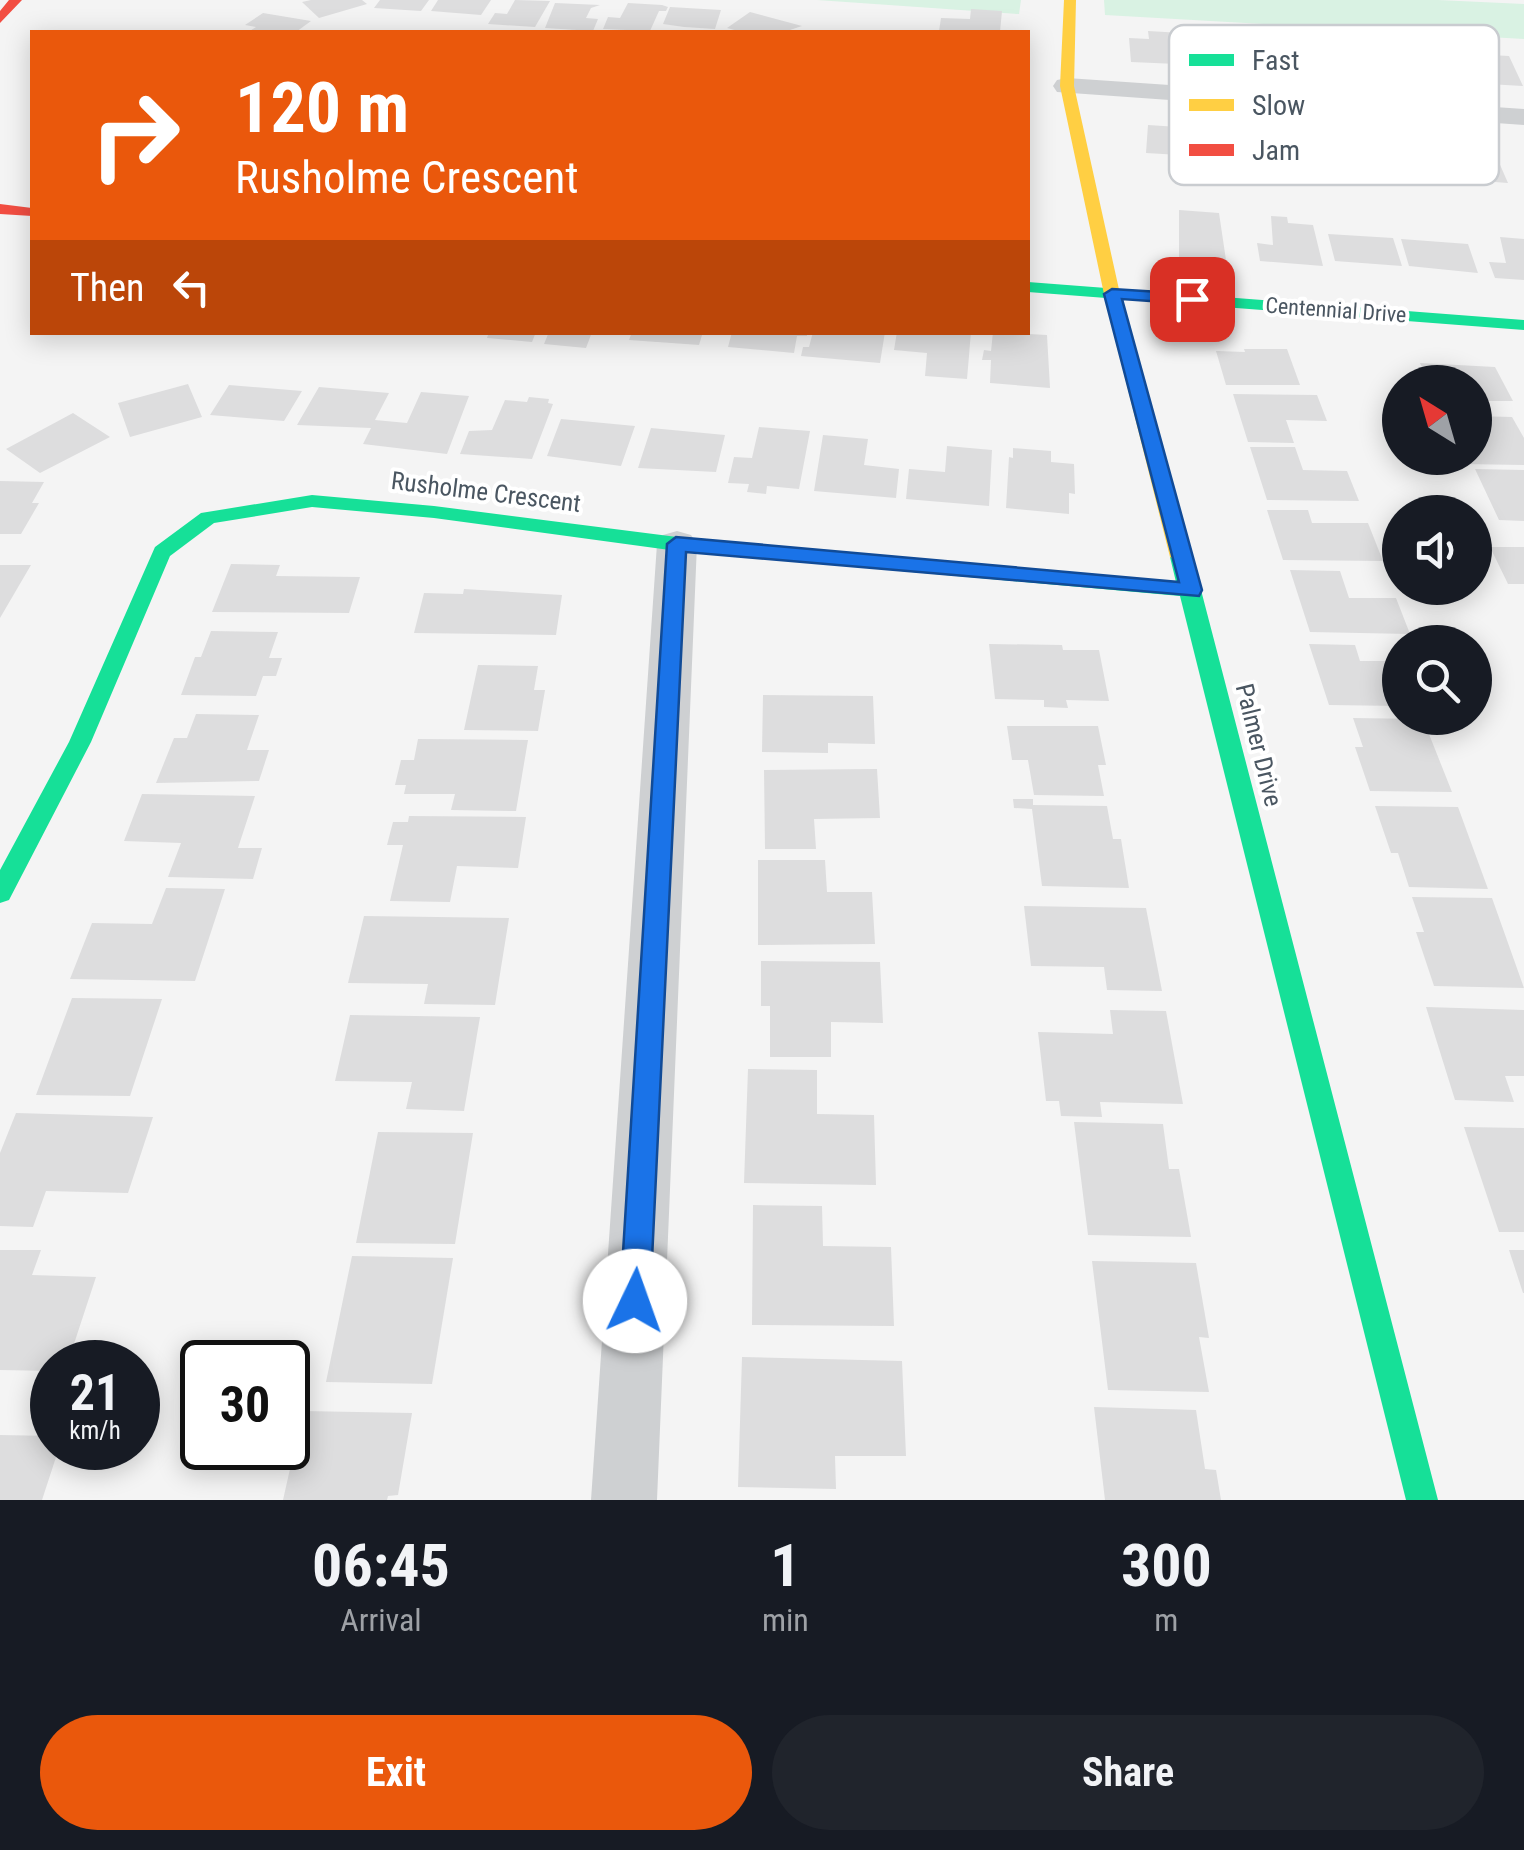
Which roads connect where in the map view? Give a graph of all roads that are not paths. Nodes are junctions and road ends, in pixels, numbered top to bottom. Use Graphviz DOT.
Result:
graph roads {
  1 [pos="16,0"];
  2 [pos="1070,0"];
  3 [pos="0,19"];
  4 [pos="1068,86"];
  5 [pos="1169,93"];
  6 [pos="1499,114"];
  7 [pos="1524,116"];
  8 [pos="0,210"];
  9 [pos="30,212"];
  10 [pos="1030,287"];
  11 [pos="1112,294"];
  12 [pos="1524,325"];
  13 [pos="676,544"];
  14 [pos="1191,590"];
  15 [pos="0,894"];
  16 [pos="624,1500"];
  17 [pos="1422,1500"];
  1 -- 3 [label="street"];
  2 -- 4 [label="street, Palmer Drive"];
  4 -- 5 [label="street"];
  4 -- 11 [label="street, Palmer Drive"];
  6 -- 7 [label="street"];
  8 -- 9 [label="street"];
  10 -- 11 [label="street, Centennial Drive"];
  11 -- 12 [label="street, Centennial Drive"];
  11 -- 14 [label="street, Palmer Drive"];
  13 -- 14 [label="street, Rusholme Crescent"];
  13 -- 15 [label="street, Rusholme Crescent"];
  13 -- 16 [label="street"];
  14 -- 17 [label="street, Palmer Drive"];
}
